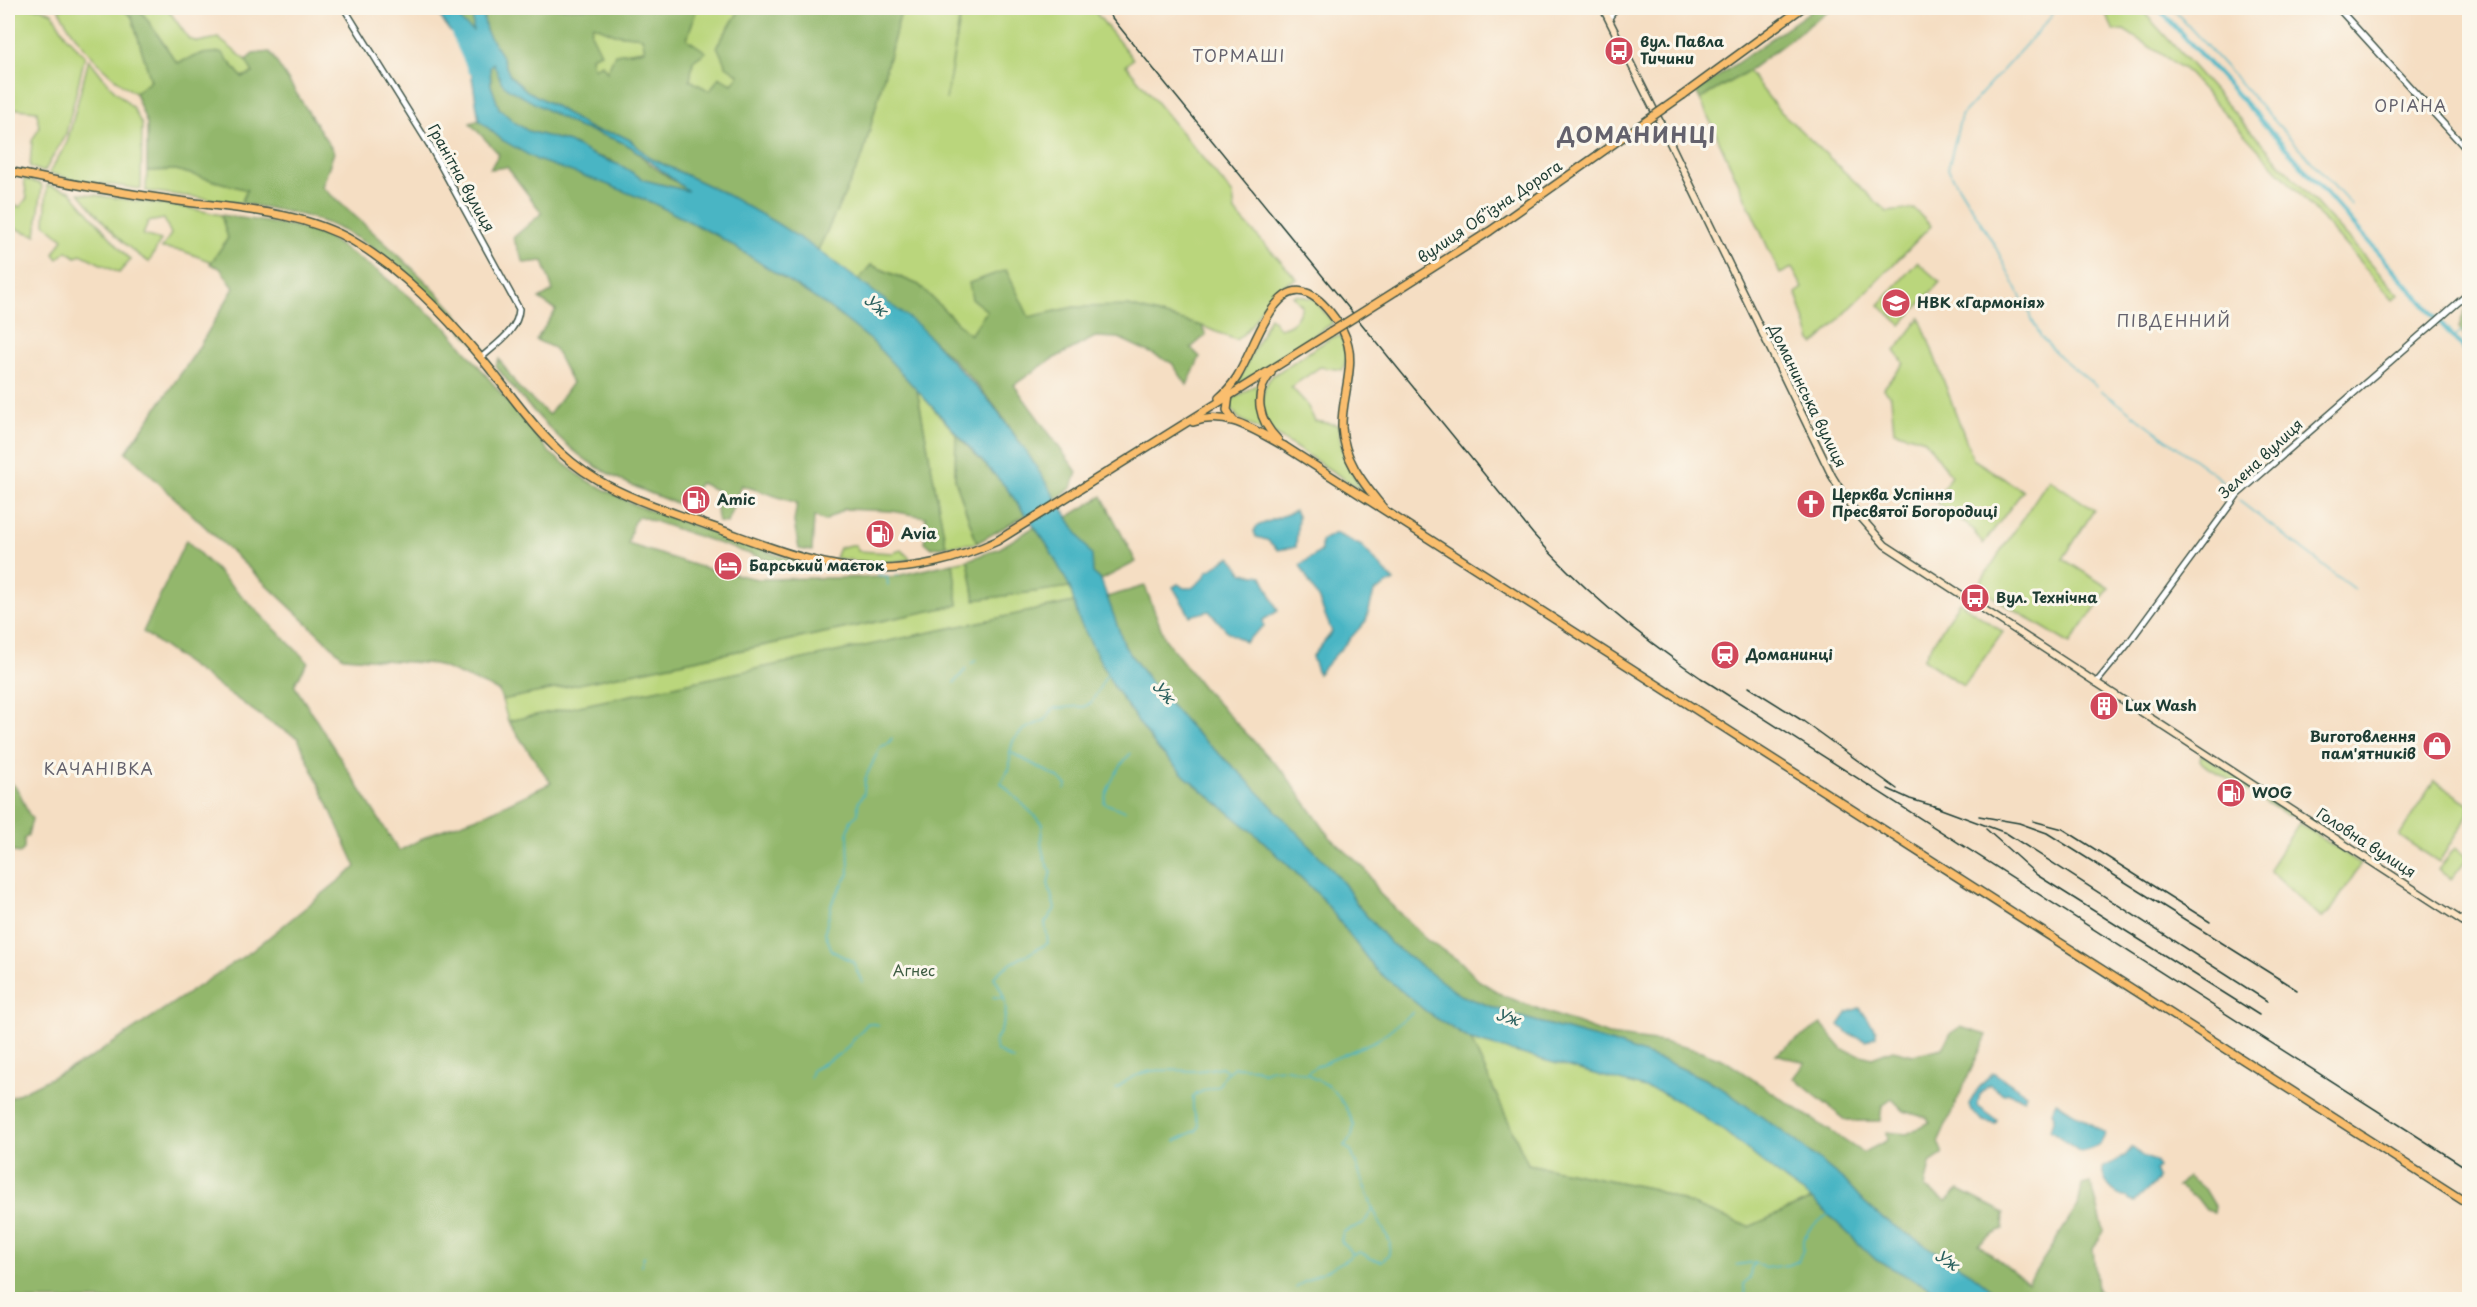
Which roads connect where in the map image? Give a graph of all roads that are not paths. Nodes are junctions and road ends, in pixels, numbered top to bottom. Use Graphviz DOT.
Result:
graph roads {
  1 [pos="344,8"];
  2 [pos="1604,8"];
  3 [pos="1616,8"];
  4 [pos="1802,8"];
  5 [pos="2338,8"];
  6 [pos="1609,18"];
  7 [pos="1654,110"];
  8 [pos="1658,118"];
  9 [pos="2469,153"];
  10 [pos="8,171"];
  11 [pos="2469,292"];
  12 [pos="1338,323"];
  13 [pos="1343,331"];
  14 [pos="481,358"];
  15 [pos="1277,367"];
  16 [pos="1229,395"];
  17 [pos="1211,406"];
  18 [pos="1233,420"];
  19 [pos="1179,427"];
  20 [pos="1284,446"];
  21 [pos="1384,509"];
  22 [pos="2037,644"];
  23 [pos="2096,683"];
  24 [pos="2469,926"];
  25 [pos="2469,1205"];
  1 -- 14 [label="street, Гранітна вулиця"];
  2 -- 6 [label="main road"];
  3 -- 6 [label="street"];
  4 -- 15 [label="main road, вулиця Обʼїзна Дорога, bridge"];
  5 -- 9 [label="street"];
  6 -- 7 [label="main road"];
  8 -- 22 [label="main road, Доманинська вулиця"];
  10 -- 14 [label="main road"];
  11 -- 23 [label="street, Зелена вулиця"];
  12 -- 17 [label="main road"];
  13 -- 21 [label="main road"];
  14 -- 19 [label="main road"];
  15 -- 16 [label="main road, вулиця Обʼїзна Дорога"];
  15 -- 20 [label="main road"];
  16 -- 17 [label="main road, вулиця Обʼїзна Дорога"];
  16 -- 18 [label="main road"];
  17 -- 19 [label="main road"];
  18 -- 19 [label="main road"];
  18 -- 20 [label="main road"];
  20 -- 21 [label="main road"];
  21 -- 25 [label="main road"];
  22 -- 23 [label="main road, Головна вулиця"];
  23 -- 24 [label="main road, Головна вулиця"];
}
